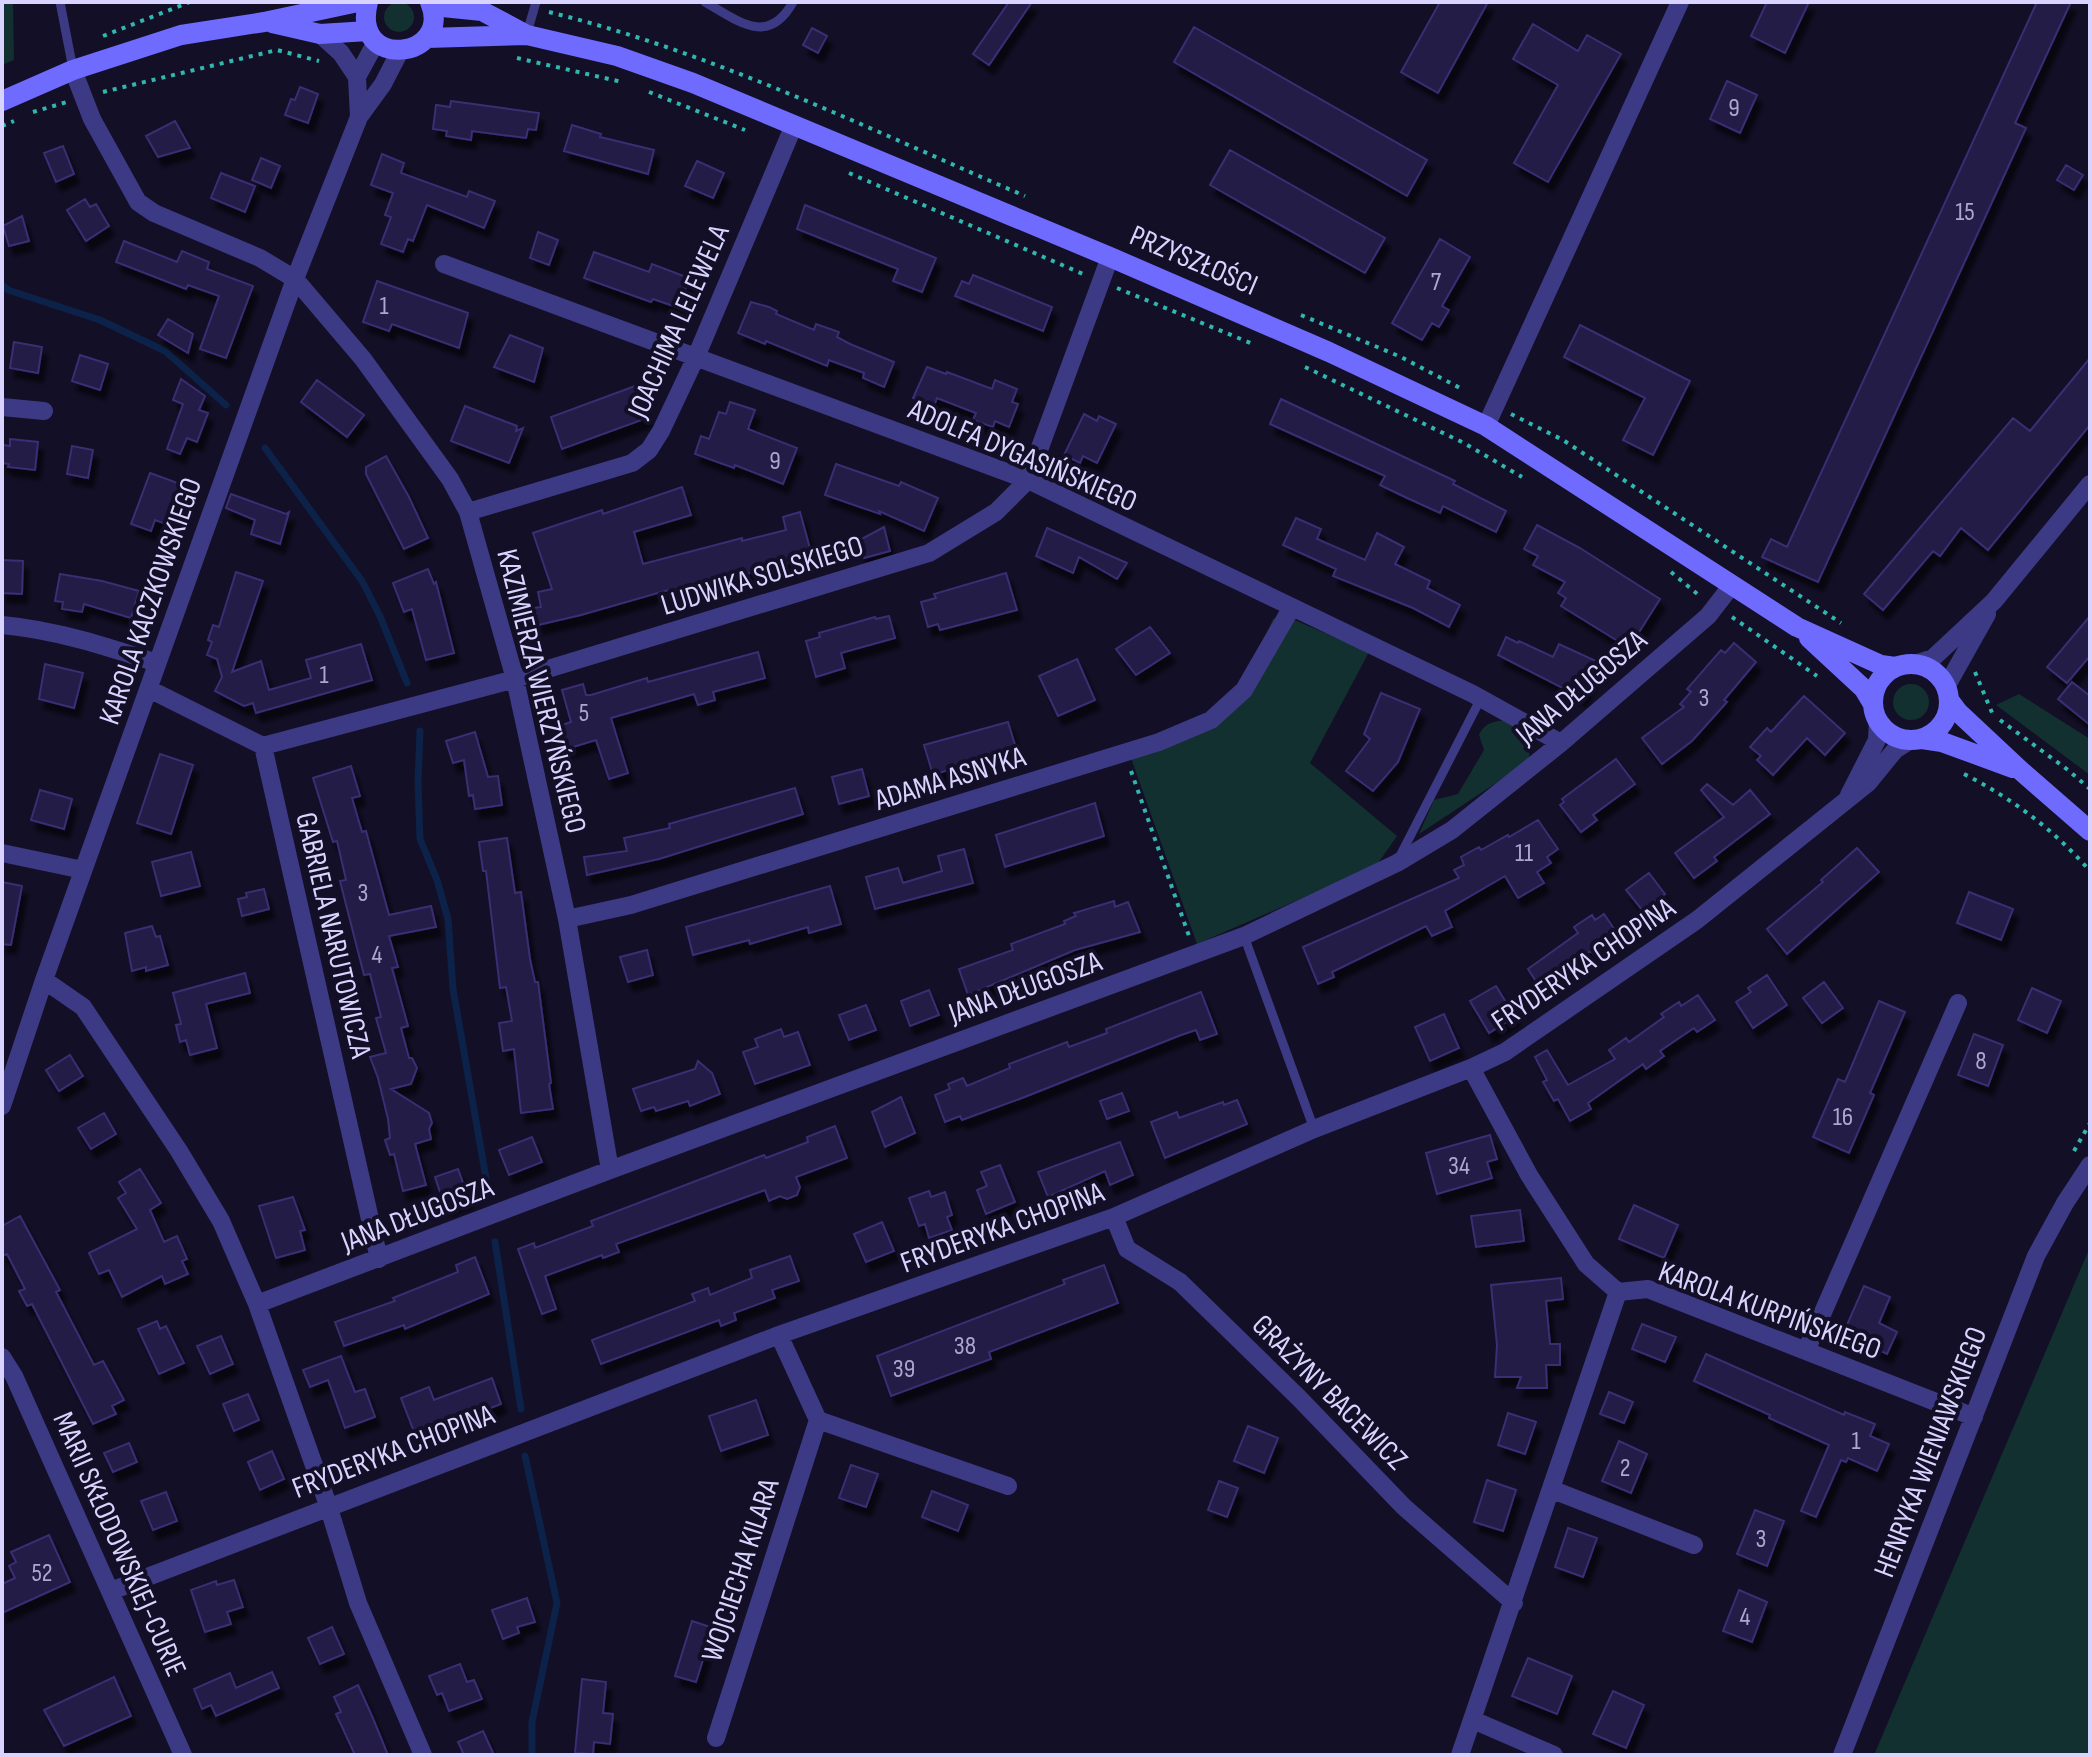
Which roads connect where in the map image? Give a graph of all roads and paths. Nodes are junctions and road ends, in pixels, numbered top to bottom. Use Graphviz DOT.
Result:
graph roads {
  1 [pos="60,2"];
  2 [pos="358,2"];
  3 [pos="368,2"];
  4 [pos="536,2"];
  5 [pos="705,2"];
  6 [pos="793,2"];
  7 [pos="1680,2"];
  8 [pos="432,4"];
  9 [pos="478,7"];
  10 [pos="264,22"];
  11 [pos="320,34"];
  12 [pos="527,35"];
  13 [pos="372,36"];
  14 [pos="427,38"];
  15 [pos="400,51"];
  16 [pos="507,58"];
  17 [pos="318,60"];
  18 [pos="73,70"];
  19 [pos="357,77"];
  20 [pos="627,83"];
  21 [pos="642,89"];
  22 [pos="83,97"];
  23 [pos="2,101"];
  24 [pos="359,117"];
  25 [pos="794,125"];
  26 [pos="2,126"];
  27 [pos="785,146"];
  28 [pos="843,170"];
  29 [pos="1110,257"];
  30 [pos="444,264"];
  31 [pos="295,279"];
  32 [pos="1101,282"];
  33 [pos="1260,347"];
  34 [pos="696,357"];
  35 [pos="1302,365"];
  36 [pos="2,407"];
  37 [pos="44,411"];
  38 [pos="1486,426"];
  39 [pos="1526,479"];
  40 [pos="1028,480"];
  41 [pos="2090,484"];
  42 [pos="468,512"];
  43 [pos="1662,565"];
  44 [pos="1732,585"];
  45 [pos="1994,601"];
  46 [pos="1716,605"];
  47 [pos="1292,607"];
  48 [pos="2,625"];
  49 [pos="1797,627"];
  50 [pos="157,663"];
  51 [pos="1905,666"];
  52 [pos="1818,677"];
  53 [pos="515,679"];
  54 [pos="149,689"];
  55 [pos="1948,693"];
  56 [pos="1481,698"];
  57 [pos="1876,713"];
  58 [pos="1915,740"];
  59 [pos="1561,743"];
  60 [pos="263,746"];
  61 [pos="1125,753"];
  62 [pos="1953,769"];
  63 [pos="2020,770"];
  64 [pos="1848,798"];
  65 [pos="2090,831"];
  66 [pos="2,853"];
  67 [pos="1397,863"];
  68 [pos="83,870"];
  69 [pos="2090,871"];
  70 [pos="567,919"];
  71 [pos="1244,936"];
  72 [pos="1196,954"];
  73 [pos="44,980"];
  74 [pos="1958,1003"];
  75 [pos="1471,1068"];
  76 [pos="2,1106"];
  77 [pos="1314,1129"];
  78 [pos="610,1170"];
  79 [pos="2088,1170"];
  80 [pos="1114,1217"];
  81 [pos="379,1259"];
  82 [pos="1618,1292"];
  83 [pos="257,1304"];
  84 [pos="779,1335"];
  85 [pos="1806,1351"];
  86 [pos="2,1357"];
  87 [pos="1974,1417"];
  88 [pos="818,1420"];
  89 [pos="1008,1486"];
  90 [pos="1553,1490"];
  91 [pos="328,1505"];
  92 [pos="1694,1545"];
  93 [pos="111,1591"];
  94 [pos="1514,1603"];
  95 [pos="1473,1720"];
  96 [pos="716,1738"];
  97 [pos="183,1755"];
  98 [pos="423,1755"];
  99 [pos="1460,1755"];
  100 [pos="1554,1755"];
  101 [pos="1842,1755"];
  1 -- 18 [label="lane"];
  2 -- 10 [label="street"];
  3 -- 13 [label="street"];
  4 -- 12 [label="lane"];
  5 -- 6 [label="lane"];
  7 -- 38 [label="street"];
  8 -- 9 [label="street"];
  8 -- 14 [label="street"];
  9 -- 12 [label="street"];
  10 -- 11 [label="street"];
  10 -- 18 [label="street"];
  11 -- 13 [label="street"];
  11 -- 19 [label="street"];
  12 -- 14 [label="street"];
  12 -- 25 [label="street, PRZYSZŁOŚCI"];
  13 -- 15 [label="street"];
  13 -- 19 [label="street"];
  14 -- 15 [label="street"];
  15 -- 24 [label="street, KAROLA KACZKOWSKIEGO"];
  16 -- 20 [label="path"];
  17 -- 22 [label="path"];
  18 -- 22 [label="street, KAZIMIERZA WIERZYŃSKIEGO"];
  18 -- 23 [label="street"];
  19 -- 24 [label="street, KAROLA KACZKOWSKIEGO"];
  21 -- 27 [label="path"];
  22 -- 26 [label="path"];
  22 -- 31 [label="street, KAZIMIERZA WIERZYŃSKIEGO"];
  24 -- 31 [label="street, KAROLA KACZKOWSKIEGO"];
  25 -- 27 [label="street, JOACHIMA LELEWELA"];
  25 -- 29 [label="street, PRZYSZŁOŚCI"];
  27 -- 34 [label="street, JOACHIMA LELEWELA"];
  28 -- 32 [label="path"];
  29 -- 32 [label="street, LUDWIKA SOLSKIEGO"];
  29 -- 38 [label="street, PRZYSZŁOŚCI"];
  30 -- 34 [label="street, ADOLFA DYGASIŃSKIEGO"];
  31 -- 42 [label="street, KAZIMIERZA WIERZYŃSKIEGO"];
  31 -- 50 [label="street, KAROLA KACZKOWSKIEGO"];
  32 -- 33 [label="path"];
  32 -- 40 [label="street, LUDWIKA SOLSKIEGO"];
  34 -- 40 [label="street, ADOLFA DYGASIŃSKIEGO"];
  34 -- 42 [label="street, JOACHIMA LELEWELA"];
  35 -- 39 [label="path"];
  36 -- 37 [label="street"];
  38 -- 44 [label="street, PRZYSZŁOŚCI"];
  40 -- 47 [label="street, ADOLFA DYGASIŃSKIEGO"];
  40 -- 53 [label="street, LUDWIKA SOLSKIEGO"];
  41 -- 45 [label="street"];
  42 -- 53 [label="street, KAZIMIERZA WIERZYŃSKIEGO"];
  43 -- 46 [label="path"];
  44 -- 46 [label="street, JANA DŁUGOSZA"];
  44 -- 49 [label="street, PRZYSZŁOŚCI"];
  45 -- 51 [label="street"];
  45 -- 55 [label="street"];
  46 -- 52 [label="path"];
  46 -- 59 [label="street, JANA DŁUGOSZA"];
  47 -- 56 [label="street, ADOLFA DYGASIŃSKIEGO"];
  47 -- 61 [label="street, ADAMA ASNYKA"];
  48 -- 50 [label="street"];
  49 -- 51 [label="street, PRZYSZŁOŚCI"];
  49 -- 57 [label="street, PRZYSZŁOŚCI"];
  50 -- 54 [label="street, KAROLA KACZKOWSKIEGO"];
  51 -- 55 [label="street"];
  51 -- 57 [label="street"];
  53 -- 60 [label="street, LUDWIKA SOLSKIEGO"];
  53 -- 70 [label="street, KAZIMIERZA WIERZYŃSKIEGO"];
  54 -- 60 [label="street"];
  54 -- 68 [label="street, KAROLA KACZKOWSKIEGO"];
  55 -- 58 [label="street"];
  55 -- 63 [label="street"];
  56 -- 59 [label="street, ADOLFA DYGASIŃSKIEGO"];
  56 -- 67 [label="lane"];
  57 -- 58 [label="street"];
  57 -- 64 [label="street, FRYDERYKA CHOPINA"];
  58 -- 63 [label="street"];
  58 -- 64 [label="street, FRYDERYKA CHOPINA"];
  59 -- 67 [label="street, JANA DŁUGOSZA"];
  60 -- 81 [label="street, GABRIELA NARUTOWICZA"];
  61 -- 70 [label="street, ADAMA ASNYKA"];
  61 -- 72 [label="path"];
  62 -- 69 [label="path"];
  63 -- 65 [label="street"];
  64 -- 75 [label="street, FRYDERYKA CHOPINA"];
  66 -- 68 [label="street"];
  67 -- 71 [label="street, JANA DŁUGOSZA"];
  68 -- 73 [label="street, KAROLA KACZKOWSKIEGO"];
  70 -- 78 [label="street, KAZIMIERZA WIERZYŃSKIEGO"];
  71 -- 72 [label="street, JANA DŁUGOSZA"];
  71 -- 77 [label="lane"];
  72 -- 78 [label="street, JANA DŁUGOSZA"];
  73 -- 76 [label="street, KAROLA KACZKOWSKIEGO"];
  73 -- 83 [label="street"];
  74 -- 85 [label="street"];
  75 -- 77 [label="street, FRYDERYKA CHOPINA"];
  75 -- 82 [label="street, KAROLA KURPIŃSKIEGO"];
  77 -- 80 [label="street, FRYDERYKA CHOPINA"];
  78 -- 81 [label="street, JANA DŁUGOSZA"];
  79 -- 87 [label="street, HENRYKA WIENIAWSKIEGO"];
  80 -- 84 [label="street, FRYDERYKA CHOPINA"];
  80 -- 94 [label="street, GRAŻYNY BACEWICZ"];
  81 -- 83 [label="street, JANA DŁUGOSZA"];
  82 -- 85 [label="street, KAROLA KURPIŃSKIEGO"];
  82 -- 90 [label="street"];
  83 -- 91 [label="street"];
  84 -- 88 [label="street"];
  84 -- 91 [label="street, FRYDERYKA CHOPINA"];
  85 -- 87 [label="street, KAROLA KURPIŃSKIEGO"];
  86 -- 93 [label="street, MARII SKŁODOWSKIEJ-CURIE"];
  87 -- 101 [label="street, HENRYKA WIENIAWSKIEGO"];
  88 -- 89 [label="street"];
  88 -- 96 [label="street, WOJCIECHA KILARA"];
  90 -- 92 [label="street"];
  90 -- 94 [label="street"];
  91 -- 93 [label="street, FRYDERYKA CHOPINA"];
  91 -- 98 [label="street"];
  93 -- 97 [label="street, MARII SKŁODOWSKIEJ-CURIE"];
  94 -- 95 [label="street"];
  95 -- 99 [label="street"];
  95 -- 100 [label="street"];
}
